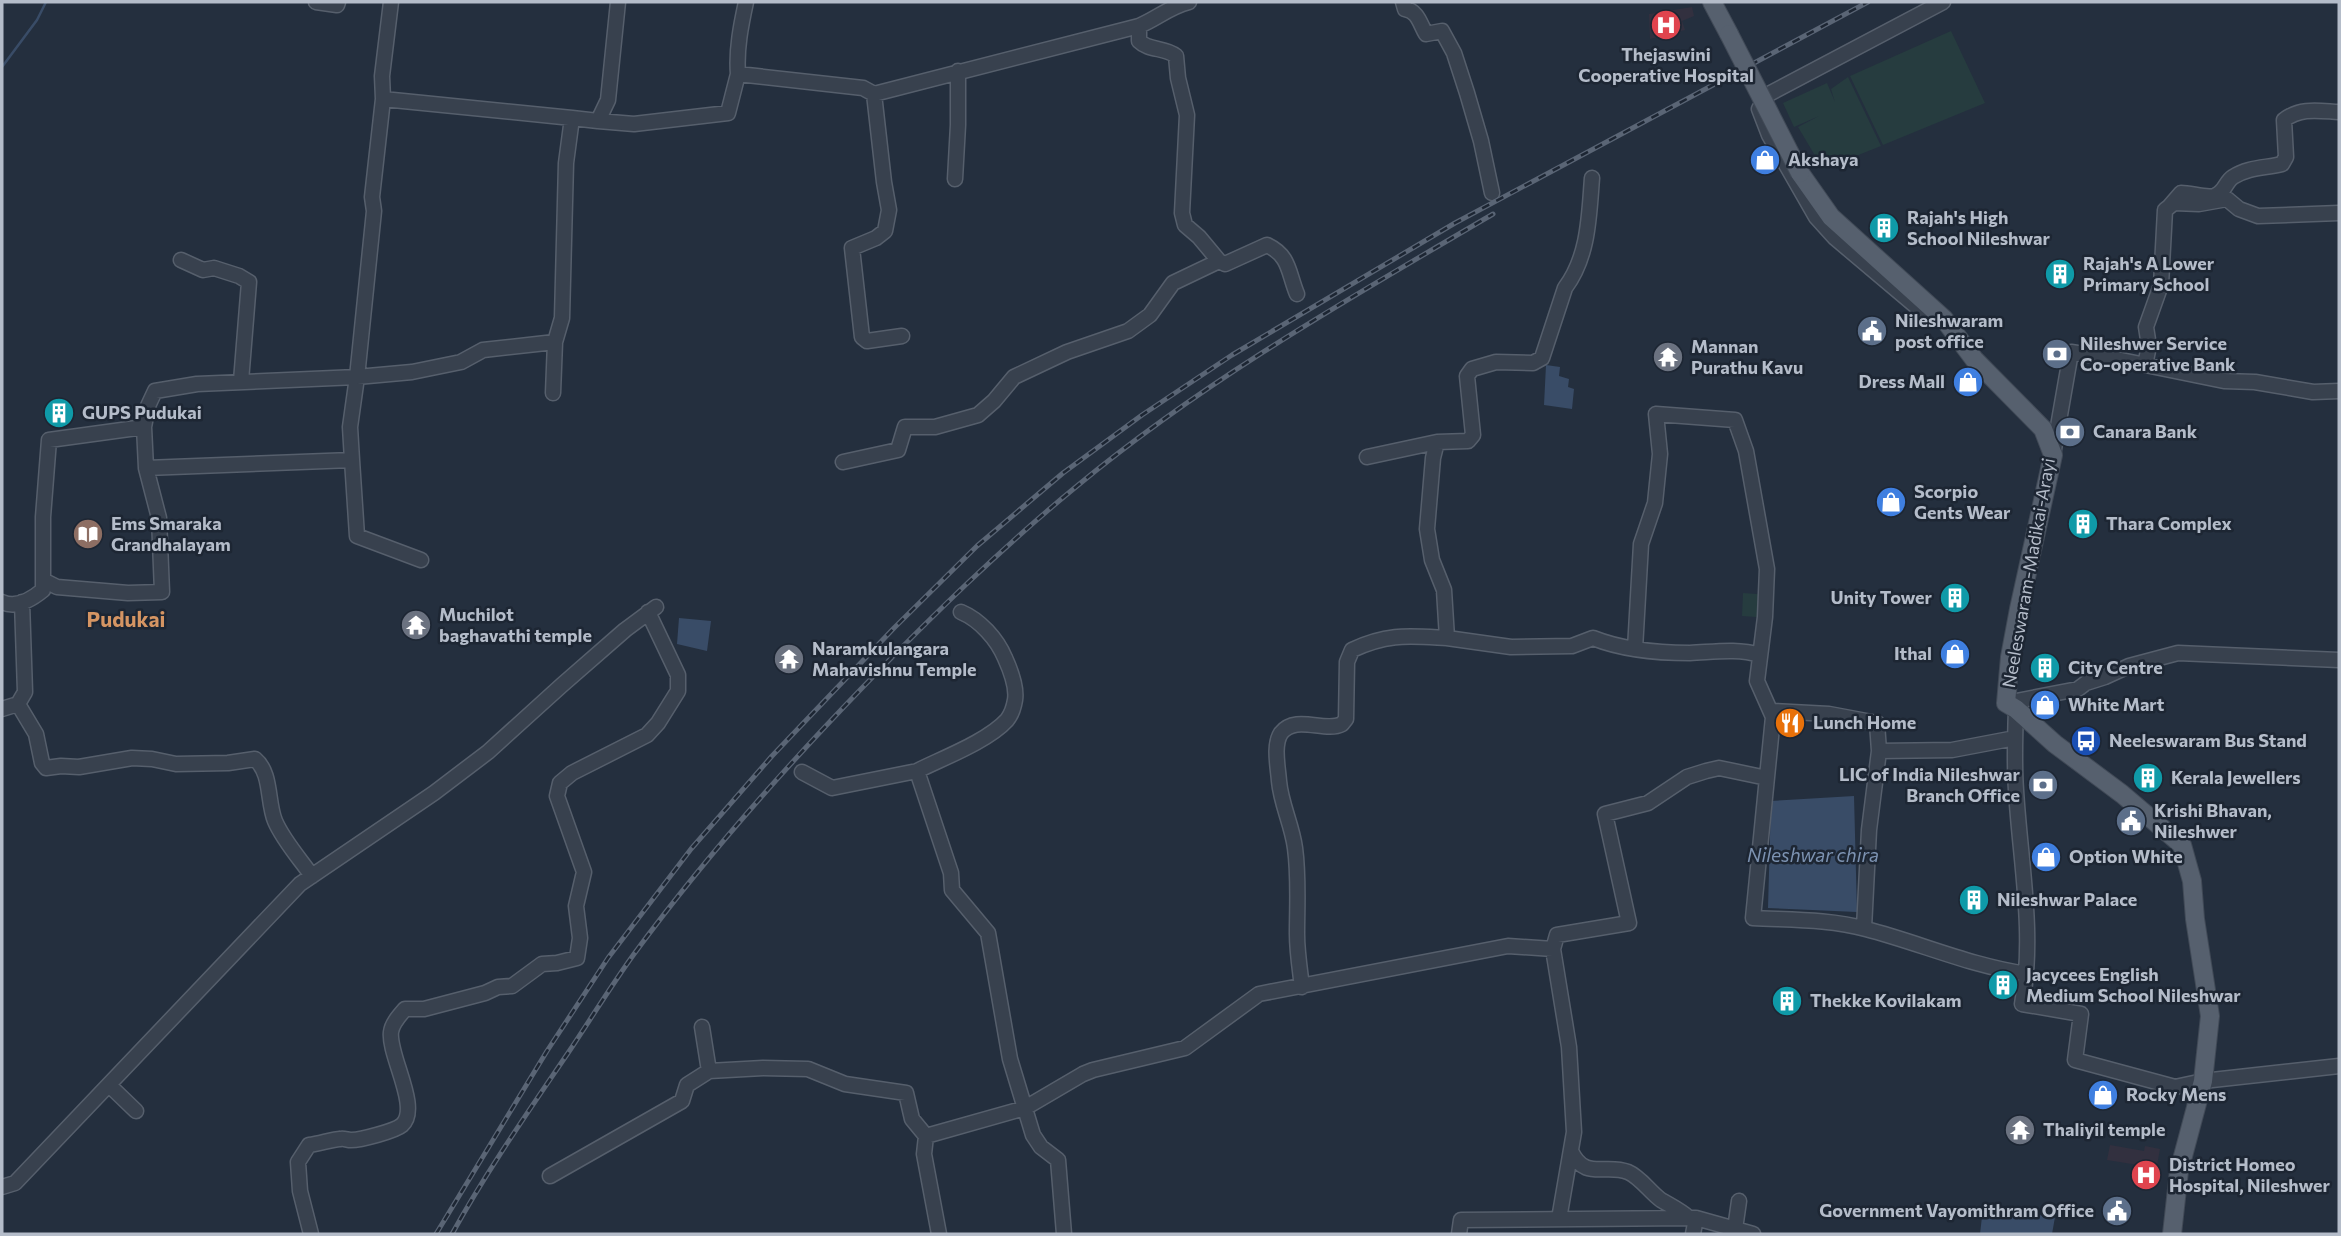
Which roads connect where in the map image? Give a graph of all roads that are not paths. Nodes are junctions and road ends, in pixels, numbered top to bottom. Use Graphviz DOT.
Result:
graph roads {
  1 [pos="316,2"];
  2 [pos="338,2"];
  3 [pos="391,2"];
  4 [pos="618,2"];
  5 [pos="746,2"];
  6 [pos="1189,2"];
  7 [pos="1403,2"];
  8 [pos="1712,2"];
  9 [pos="1943,2"];
  10 [pos="1139,26"];
  11 [pos="958,71"];
  12 [pos="738,74"];
  13 [pos="874,94"];
  14 [pos="383,99"];
  15 [pos="2339,112"];
  16 [pos="572,118"];
  17 [pos="598,121"];
  18 [pos="1592,178"];
  19 [pos="955,179"];
  20 [pos="1492,193"];
  21 [pos="2167,208"];
  22 [pos="2339,213"];
  23 [pos="181,260"];
  24 [pos="1219,261"];
  25 [pos="1297,294"];
  26 [pos="1944,319"];
  27 [pos="902,336"];
  28 [pos="555,342"];
  29 [pos="2145,365"];
  30 [pos="357,377"];
  31 [pos="241,381"];
  32 [pos="2339,391"];
  33 [pos="553,393"];
  34 [pos="144,427"];
  35 [pos="1437,442"];
  36 [pos="2053,455"];
  37 [pos="1367,457"];
  38 [pos="352,460"];
  39 [pos="843,462"];
  40 [pos="146,468"];
  41 [pos="421,561"];
  42 [pos="43,580"];
  43 [pos="2,602"];
  44 [pos="22,603"];
  45 [pos="961,612"];
  46 [pos="1447,638"];
  47 [pos="1635,649"];
  48 [pos="1760,654"];
  49 [pos="2339,660"];
  50 [pos="18,704"];
  51 [pos="2011,706"];
  52 [pos="2,709"];
  53 [pos="1773,717"];
  54 [pos="2015,738"];
  55 [pos="1879,751"];
  56 [pos="917,771"];
  57 [pos="802,772"];
  58 [pos="1766,776"];
  59 [pos="312,876"];
  60 [pos="1864,928"];
  61 [pos="1553,949"];
  62 [pos="2027,974"];
  63 [pos="1302,988"];
  64 [pos="702,1027"];
  65 [pos="2339,1066"];
  66 [pos="709,1071"];
  67 [pos="2203,1081"];
  68 [pos="108,1085"];
  69 [pos="1025,1108"];
  70 [pos="136,1111"];
  71 [pos="926,1136"];
  72 [pos="1571,1151"];
  73 [pos="550,1176"];
  74 [pos="2,1187"];
  75 [pos="1739,1201"];
  76 [pos="1692,1218"];
  77 [pos="1559,1219"];
  78 [pos="1735,1229"];
  79 [pos="311,1234"];
  80 [pos="939,1234"];
  81 [pos="1064,1234"];
  82 [pos="1458,1234"];
  83 [pos="1693,1234"];
  84 [pos="1753,1234"];
  85 [pos="2172,1234"];
  1 -- 2 [label="street"];
  3 -- 14 [label="street"];
  4 -- 17 [label="street"];
  5 -- 12 [label="street"];
  6 -- 10 [label="street"];
  7 -- 20 [label="street"];
  8 -- 26 [label="main road, Neeleswaram-Madikai-Arayi, bridge"];
  9 -- 26 [label="street"];
  10 -- 11 [label="street"];
  10 -- 24 [label="street"];
  11 -- 13 [label="street"];
  11 -- 19 [label="street"];
  12 -- 13 [label="street"];
  12 -- 17 [label="street"];
  13 -- 27 [label="street"];
  14 -- 16 [label="street"];
  14 -- 30 [label="street"];
  15 -- 21 [label="street"];
  16 -- 17 [label="street"];
  16 -- 28 [label="street"];
  18 -- 35 [label="street"];
  21 -- 22 [label="street"];
  21 -- 29 [label="street"];
  23 -- 31 [label="street"];
  24 -- 25 [label="street"];
  24 -- 39 [label="street"];
  26 -- 36 [label="main road, Neeleswaram-Madikai-Arayi"];
  28 -- 30 [label="street"];
  28 -- 33 [label="street"];
  29 -- 32 [label="street"];
  29 -- 36 [label="street"];
  30 -- 31 [label="street"];
  30 -- 38 [label="street"];
  31 -- 34 [label="street"];
  34 -- 40 [label="street"];
  34 -- 42 [label="street"];
  35 -- 37 [label="street"];
  35 -- 46 [label="street"];
  36 -- 51 [label="main road, Neeleswaram-Madikai-Arayi"];
  38 -- 40 [label="street"];
  38 -- 41 [label="street"];
  40 -- 42 [label="street"];
  42 -- 44 [label="street"];
  43 -- 44 [label="street"];
  44 -- 50 [label="street"];
  45 -- 56 [label="street"];
  46 -- 47 [label="street"];
  46 -- 63 [label="street"];
  47 -- 48 [label="street"];
  47 -- 48 [label="street"];
  48 -- 53 [label="street"];
  49 -- 51 [label="street"];
  50 -- 52 [label="street"];
  50 -- 59 [label="street"];
  51 -- 54 [label="street"];
  51 -- 67 [label="main road, Neeleswaram-Madikai-Arayi"];
  53 -- 55 [label="street"];
  53 -- 58 [label="street"];
  54 -- 55 [label="street"];
  54 -- 62 [label="street"];
  55 -- 60 [label="street"];
  56 -- 57 [label="street"];
  56 -- 69 [label="street"];
  58 -- 60 [label="street"];
  58 -- 61 [label="street"];
  59 -- 68 [label="street"];
  59 -- 79 [label="street"];
  60 -- 62 [label="street"];
  61 -- 63 [label="street"];
  61 -- 72 [label="street"];
  62 -- 67 [label="street"];
  63 -- 69 [label="street"];
  64 -- 66 [label="street"];
  65 -- 67 [label="street"];
  66 -- 71 [label="street"];
  66 -- 73 [label="street"];
  67 -- 85 [label="main road, Neeleswaram-Madikai-Arayi"];
  68 -- 70 [label="street"];
  68 -- 74 [label="street"];
  69 -- 71 [label="street"];
  69 -- 81 [label="street"];
  71 -- 80 [label="street"];
  72 -- 76 [label="street"];
  72 -- 77 [label="street"];
  75 -- 78 [label="street"];
  76 -- 77 [label="street"];
  76 -- 78 [label="street"];
  76 -- 83 [label="street"];
  77 -- 82 [label="street"];
  78 -- 84 [label="street"];
}
